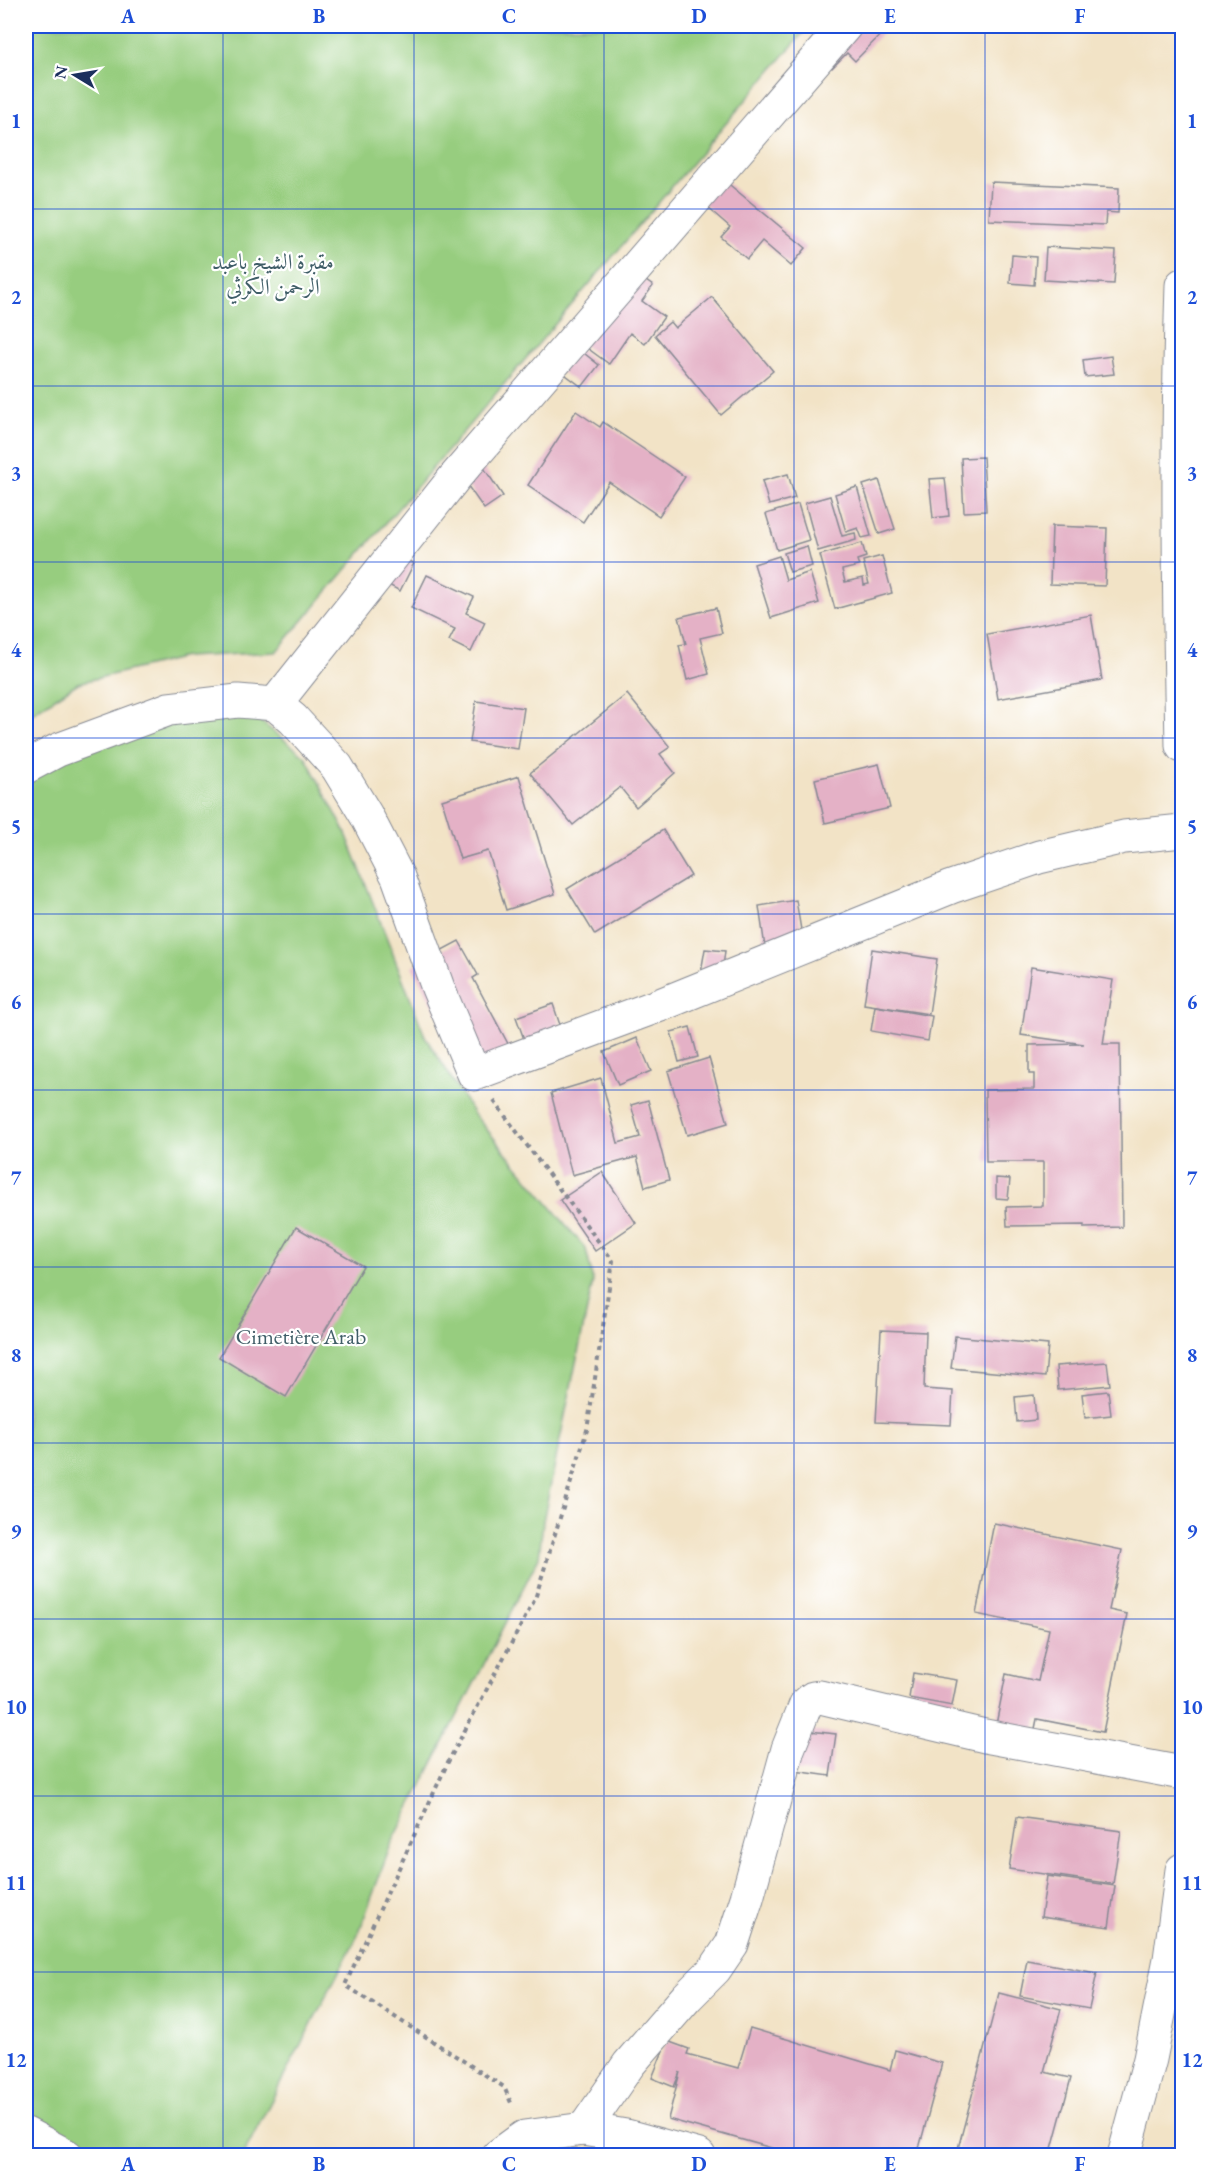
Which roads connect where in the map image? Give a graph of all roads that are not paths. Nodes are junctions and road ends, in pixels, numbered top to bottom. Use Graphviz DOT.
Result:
graph roads {
  1 [pos="845,26"];
  2 [pos="1182,285"];
  3 [pos="274,704"];
  4 [pos="1182,746"];
  5 [pos="26,767"];
  6 [pos="1182,831"];
  7 [pos="1182,1773"];
  8 [pos="1182,1870"];
  9 [pos="584,2129"];
  10 [pos="26,2134"];
  11 [pos="67,2156"];
  12 [pos="498,2156"];
  13 [pos="699,2156"];
  14 [pos="1124,2156"];
  1 -- 3 [label="street"];
  2 -- 4 [label="street"];
  3 -- 5 [label="street"];
  3 -- 6 [label="street"];
  7 -- 9 [label="street"];
  8 -- 14 [label="street"];
  9 -- 12 [label="street"];
  9 -- 13 [label="street"];
  10 -- 11 [label="street"];
}
